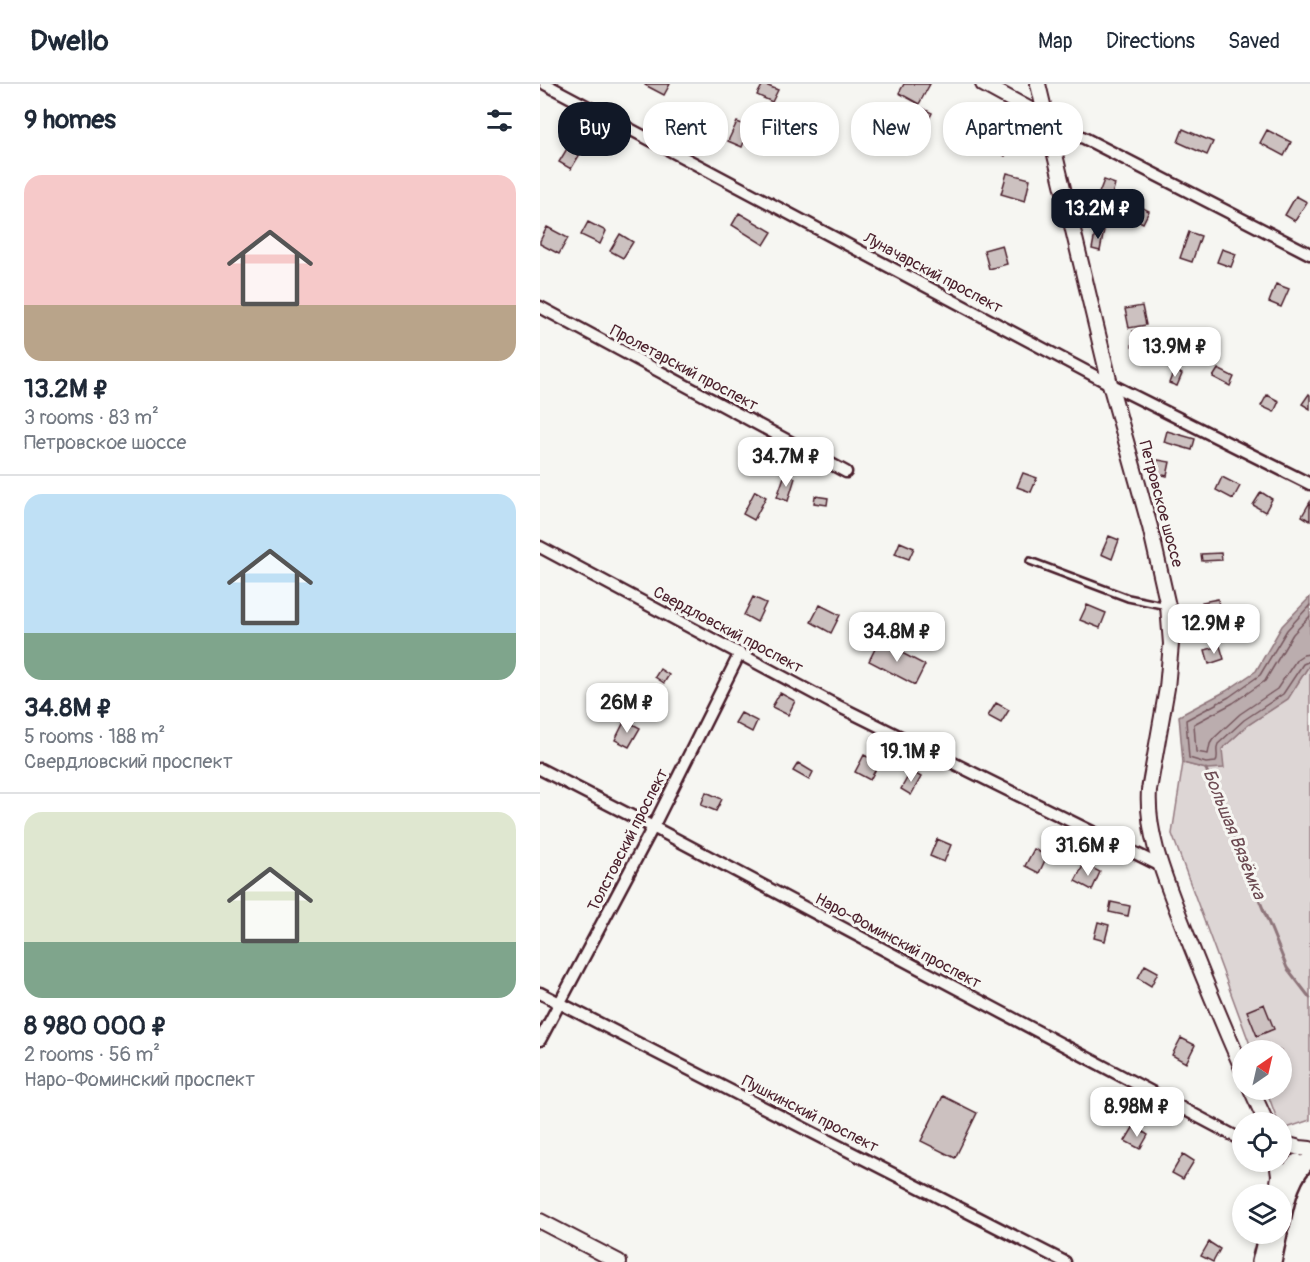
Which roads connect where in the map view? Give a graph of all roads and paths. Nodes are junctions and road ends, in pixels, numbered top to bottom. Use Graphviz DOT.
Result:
graph roads {
  1 [pos="545,84"];
  2 [pos="982,84"];
  3 [pos="1038,84"];
  4 [pos="1015,102"];
  5 [pos="1043,102"];
  6 [pos="1083,137"];
  7 [pos="1056,156"];
  8 [pos="1310,254"];
  9 [pos="540,307"];
  10 [pos="1110,384"];
  11 [pos="846,472"];
  12 [pos="1310,483"];
  13 [pos="540,547"];
  14 [pos="1029,561"];
  15 [pos="1168,606"];
  16 [pos="740,653"];
  17 [pos="540,769"];
  18 [pos="653,827"];
  19 [pos="1161,866"];
  20 [pos="540,993"];
  21 [pos="560,1003"];
  22 [pos="540,1040"];
  23 [pos="1232,1045"];
  24 [pos="1232,1135"];
  25 [pos="1292,1146"];
  26 [pos="1310,1152"];
  27 [pos="1302,1163"];
  28 [pos="1281,1184"];
  29 [pos="1292,1186"];
  30 [pos="540,1221"];
  31 [pos="1264,1244"];
  32 [pos="1277,1244"];
  33 [pos="619,1262"];
  34 [pos="1065,1262"];
  35 [pos="1260,1262"];
  36 [pos="1273,1262"];
  1 -- 10 [label="street, Луначарский проспект"];
  2 -- 4 [label="street"];
  3 -- 5 [label="street, Петровское шоссе"];
  6 -- 8 [label="street"];
  7 -- 10 [label="street, Петровское шоссе"];
  9 -- 11 [label="street, Пролетарский проспект"];
  10 -- 12 [label="street, Луначарский проспект"];
  10 -- 15 [label="street, Петровское шоссе"];
  13 -- 16 [label="street, Свердловский проспект"];
  14 -- 15 [label="lane"];
  15 -- 19 [label="street, Петровское шоссе"];
  16 -- 18 [label="street, Толстовский проспект"];
  16 -- 19 [label="street, Свердловский проспект"];
  17 -- 18 [label="street, Наро-Фоминский проспект"];
  18 -- 21 [label="street, Толстовский проспект"];
  18 -- 24 [label="street, Наро-Фоминский проспект"];
  19 -- 23 [label="street, Петровское шоссе"];
  20 -- 21 [label="street, Пушкинский проспект"];
  21 -- 22 [label="street, Толстовский проспект"];
  21 -- 34 [label="street, Пушкинский проспект"];
  25 -- 26 [label="street"];
  26 -- 27 [label="main road"];
  27 -- 28 [label="main road"];
  27 -- 29 [label="main road"];
  30 -- 33 [label="street"];
  31 -- 35 [label="main road"];
  32 -- 36 [label="main road"];
}
